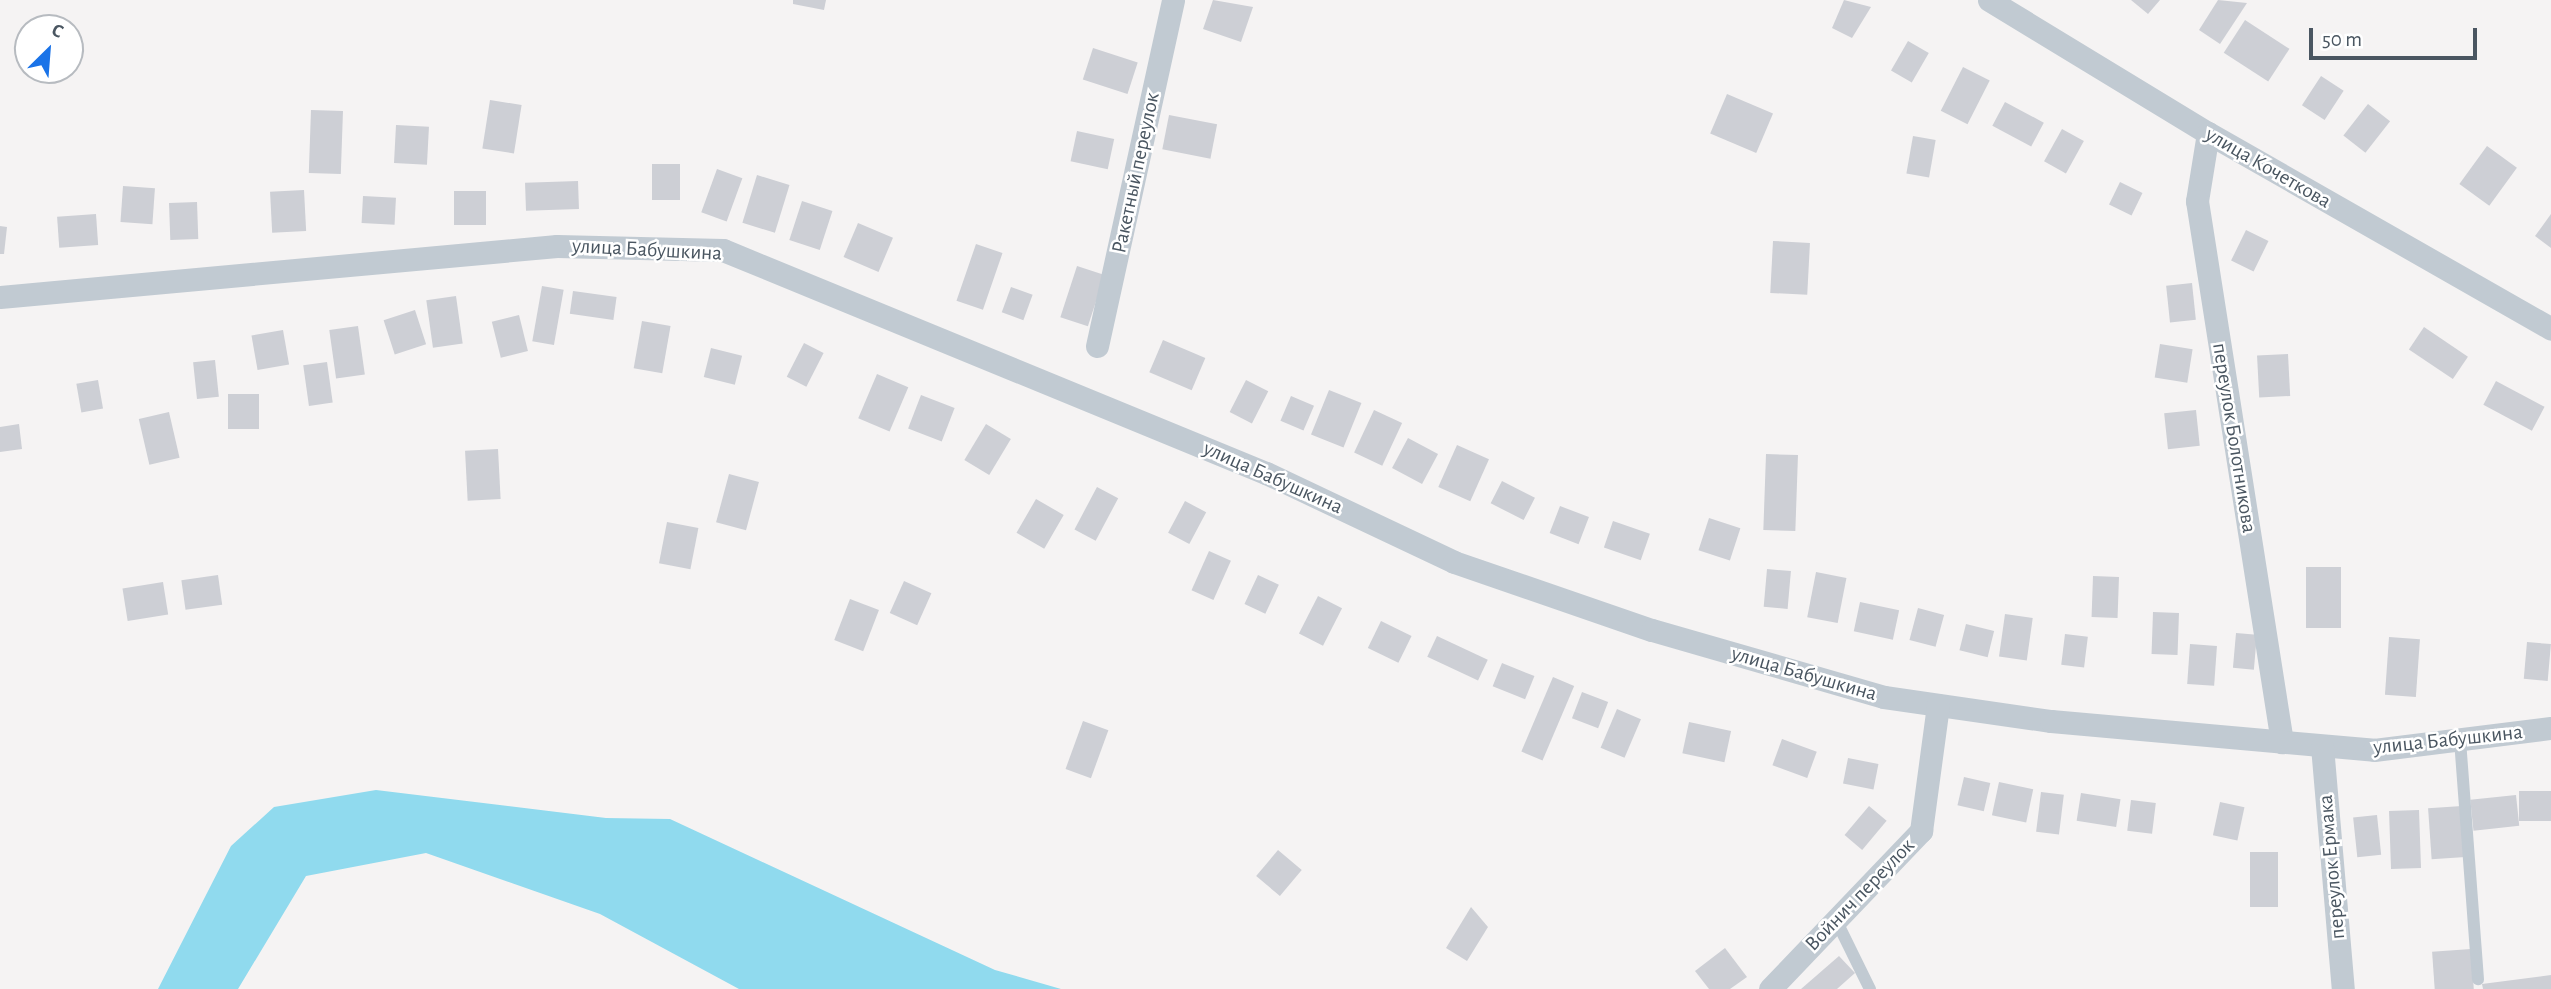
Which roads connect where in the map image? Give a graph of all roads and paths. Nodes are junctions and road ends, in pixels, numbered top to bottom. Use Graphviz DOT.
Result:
graph roads {
  1 [pos="1173,0"];
  2 [pos="1989,0"];
  3 [pos="2208,134"];
  4 [pos="0,298"];
  5 [pos="2551,329"];
  6 [pos="1097,346"];
  7 [pos="1938,705"];
  8 [pos="2551,729"];
  9 [pos="2460,740"];
  10 [pos="2282,742"];
  11 [pos="2322,746"];
  12 [pos="1836,920"];
  13 [pos="2478,979"];
  14 [pos="1770,989"];
  15 [pos="1870,989"];
  16 [pos="2343,989"];
  1 -- 6 [label="street, Ракетный переулок"];
  2 -- 3 [label="street, улица Кочеткова"];
  3 -- 5 [label="street, улица Кочеткова"];
  3 -- 10 [label="street, переулок Болотникова"];
  4 -- 7 [label="street, улица Бабушкина"];
  7 -- 10 [label="street, улица Бабушкина"];
  7 -- 12 [label="street, Войнич переулок"];
  8 -- 9 [label="street, улица Бабушкина"];
  9 -- 11 [label="street, улица Бабушкина"];
  9 -- 13 [label="lane"];
  10 -- 11 [label="street, улица Бабушкина"];
  11 -- 16 [label="street, переулок Ермака"];
  12 -- 14 [label="street, Войнич переулок"];
  12 -- 15 [label="lane"];
}
